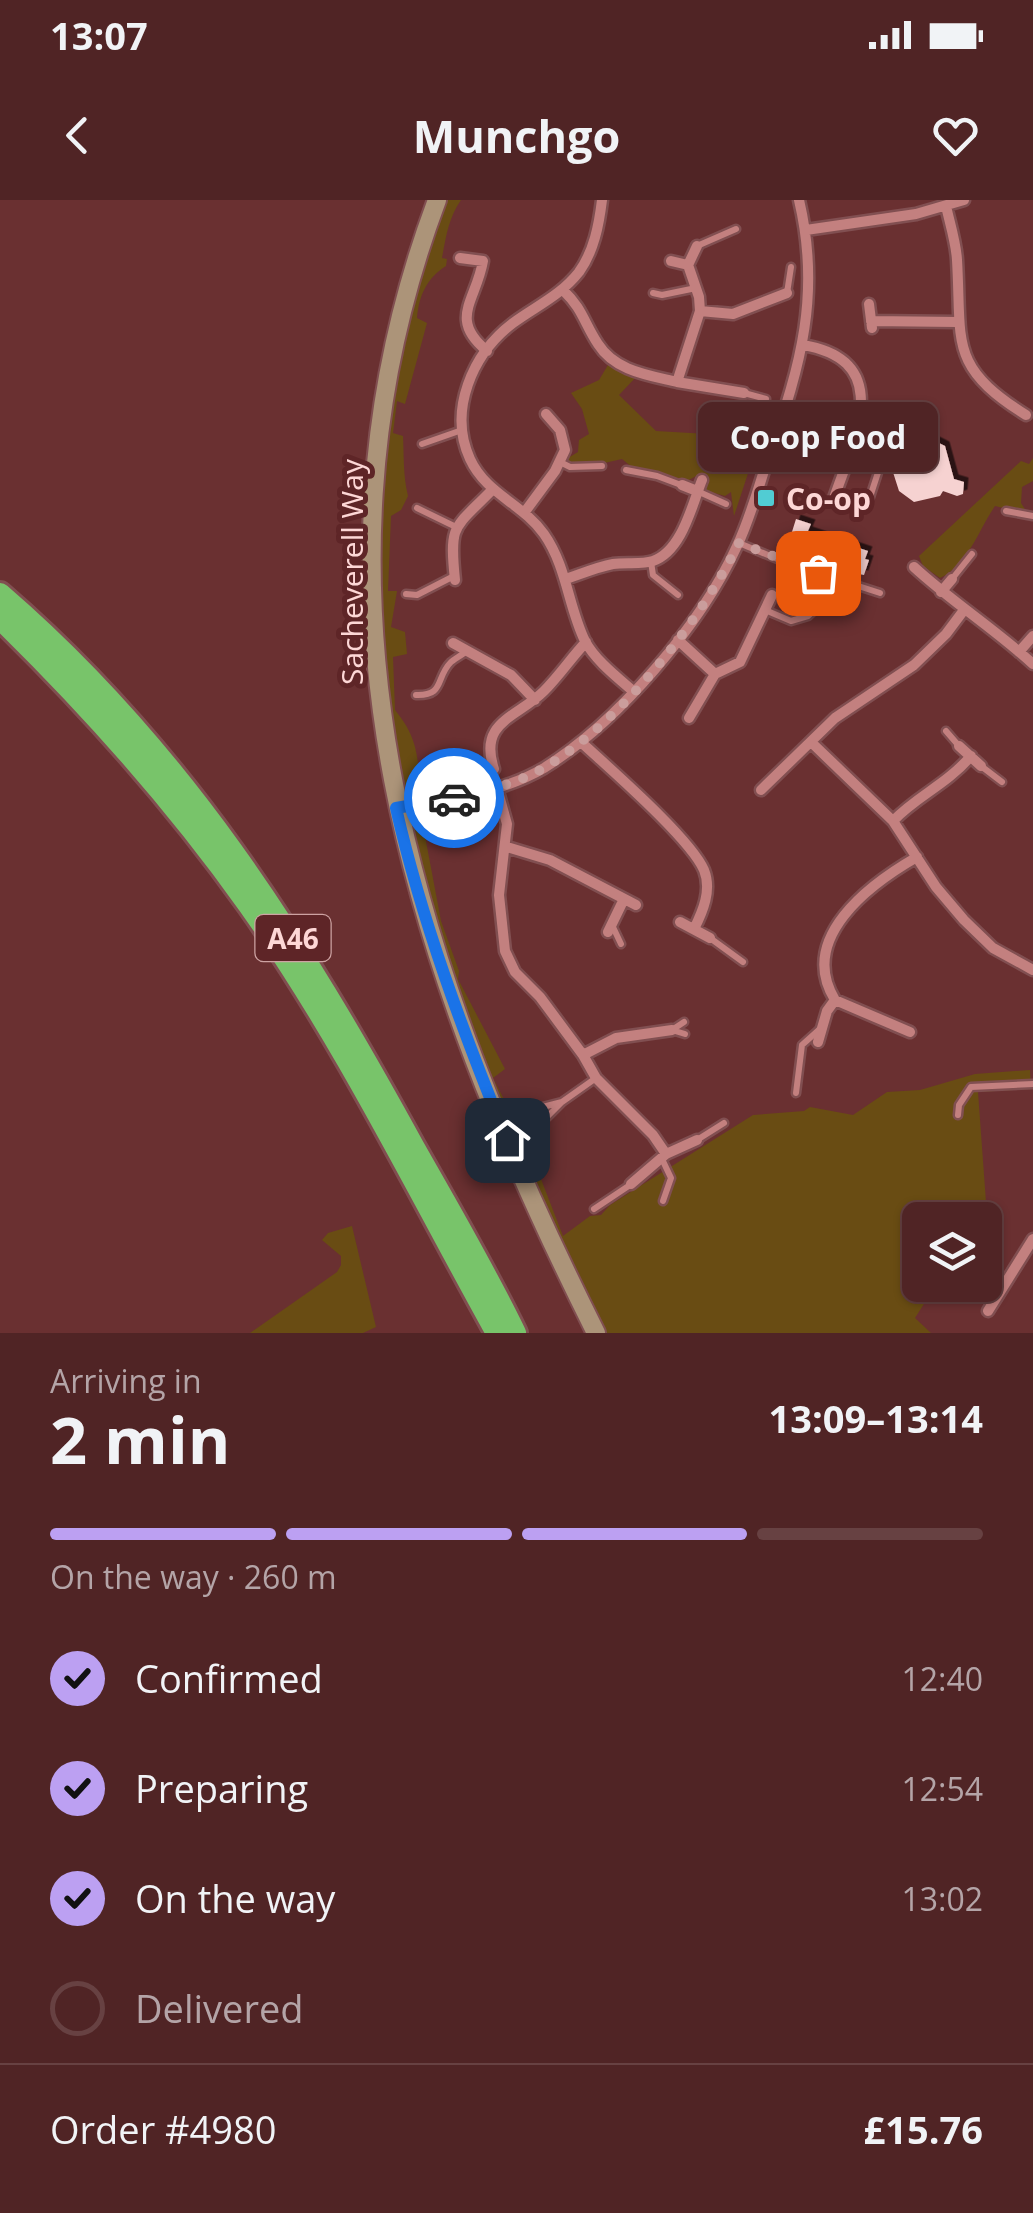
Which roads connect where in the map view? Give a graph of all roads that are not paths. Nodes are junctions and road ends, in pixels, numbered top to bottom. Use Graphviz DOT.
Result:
graph roads {
  1 [pos="437,200"];
  2 [pos="602,200"];
  3 [pos="799,200"];
  4 [pos="964,200"];
  5 [pos="946,206"];
  6 [pos="736,229"];
  7 [pos="806,230"];
  8 [pos="697,246"];
  9 [pos="460,258"];
  10 [pos="671,261"];
  11 [pos="688,265"];
  12 [pos="791,267"];
  13 [pos="770,284"];
  14 [pos="696,288"];
  15 [pos="563,290"];
  16 [pos="654,293"];
  17 [pos="787,293"];
  18 [pos="774,298"];
  19 [pos="869,304"];
  20 [pos="700,310"];
  21 [pos="957,322"];
  22 [pos="803,346"];
  23 [pos="487,350"];
  24 [pos="726,377"];
  25 [pos="677,382"];
  26 [pos="723,390"];
  27 [pos="744,393"];
  28 [pos="766,399"];
  29 [pos="1015,408"];
  30 [pos="546,414"];
  31 [pos="1026,415"];
  32 [pos="1007,420"];
  33 [pos="899,429"];
  34 [pos="462,430"];
  35 [pos="854,436"];
  36 [pos="422,444"];
  37 [pos="885,450"];
  38 [pos="559,462"];
  39 [pos="602,466"];
  40 [pos="626,470"];
  41 [pos="682,485"];
  42 [pos="699,486"];
  43 [pos="492,490"];
  44 [pos="870,497"];
  45 [pos="833,501"];
  46 [pos="726,504"];
  47 [pos="417,508"];
  48 [pos="1006,512"];
  49 [pos="524,513"];
  50 [pos="1033,516"];
  51 [pos="456,527"];
  52 [pos="739,543"];
  53 [pos="972,554"];
  54 [pos="651,562"];
  55 [pos="470,566"];
  56 [pos="914,567"];
  57 [pos="455,574"];
  58 [pos="566,579"];
  59 [pos="952,579"];
  60 [pos="941,592"];
  61 [pos="880,593"];
  62 [pos="0,594"];
  63 [pos="406,594"];
  64 [pos="678,595"];
  65 [pos="772,595"];
  66 [pos="825,600"];
  67 [pos="765,610"];
  68 [pos="964,610"];
  69 [pos="0,618"];
  70 [pos="1033,636"];
  71 [pos="678,640"];
  72 [pos="586,642"];
  73 [pos="454,643"];
  74 [pos="1020,652"];
  75 [pos="462,657"];
  76 [pos="1033,664"];
  77 [pos="715,674"];
  78 [pos="632,691"];
  79 [pos="416,695"];
  80 [pos="535,700"];
  81 [pos="690,718"];
  82 [pos="946,730"];
  83 [pos="580,742"];
  84 [pos="812,742"];
  85 [pos="959,746"];
  86 [pos="971,756"];
  87 [pos="981,766"];
  88 [pos="494,769"];
  89 [pos="1002,782"];
  90 [pos="498,788"];
  91 [pos="760,790"];
  92 [pos="396,808"];
  93 [pos="893,821"];
  94 [pos="507,847"];
  95 [pos="917,858"];
  96 [pos="624,900"];
  97 [pos="636,905"];
  98 [pos="680,922"];
  99 [pos="610,928"];
  100 [pos="694,929"];
  101 [pos="710,938"];
  102 [pos="621,944"];
  103 [pos="742,962"];
  104 [pos="1033,970"];
  105 [pos="835,1000"];
  106 [pos="652,1019"];
  107 [pos="684,1022"];
  108 [pos="807,1025"];
  109 [pos="821,1028"];
  110 [pos="672,1030"];
  111 [pos="910,1032"];
  112 [pos="654,1034"];
  113 [pos="685,1034"];
  114 [pos="818,1042"];
  115 [pos="583,1054"];
  116 [pos="596,1078"];
  117 [pos="1033,1084"];
  118 [pos="796,1093"];
  119 [pos="562,1102"];
  120 [pos="531,1110"];
  121 [pos="958,1115"];
  122 [pos="547,1117"];
  123 [pos="724,1123"];
  124 [pos="697,1140"];
  125 [pos="663,1156"];
  126 [pos="631,1184"];
  127 [pos="664,1201"];
  128 [pos="594,1209"];
  129 [pos="1033,1238"];
  130 [pos="988,1311"];
  131 [pos="496,1333"];
  132 [pos="516,1333"];
  133 [pos="596,1333"];
  1 -- 92 [label="street, Sacheverell Way"];
  2 -- 15 [label="street"];
  3 -- 7 [label="street"];
  4 -- 5 [label="street"];
  5 -- 7 [label="street"];
  5 -- 21 [label="street"];
  6 -- 8 [label="lane"];
  7 -- 22 [label="street"];
  8 -- 11 [label="street"];
  9 -- 23 [label="street"];
  10 -- 11 [label="street"];
  11 -- 14 [label="street"];
  12 -- 17 [label="lane"];
  13 -- 18 [label="street"];
  14 -- 16 [label="lane"];
  14 -- 20 [label="street"];
  15 -- 23 [label="street"];
  15 -- 25 [label="street"];
  17 -- 18 [label="street"];
  18 -- 20 [label="street"];
  19 -- 21 [label="street"];
  20 -- 25 [label="street"];
  21 -- 29 [label="street"];
  22 -- 35 [label="street"];
  22 -- 52 [label="street"];
  23 -- 34 [label="street"];
  24 -- 26 [label="street"];
  25 -- 26 [label="street"];
  26 -- 27 [label="street"];
  27 -- 28 [label="lane"];
  29 -- 31 [label="street"];
  29 -- 32 [label="street"];
  30 -- 38 [label="street"];
  33 -- 37 [label="lane"];
  34 -- 36 [label="lane"];
  34 -- 43 [label="street"];
  35 -- 37 [label="lane"];
  35 -- 45 [label="street"];
  37 -- 44 [label="lane"];
  38 -- 39 [label="lane"];
  38 -- 49 [label="street"];
  40 -- 41 [label="lane"];
  41 -- 42 [label="street"];
  42 -- 46 [label="lane"];
  42 -- 54 [label="street"];
  43 -- 49 [label="street"];
  43 -- 51 [label="street"];
  47 -- 51 [label="lane"];
  48 -- 50 [label="lane"];
  49 -- 58 [label="street"];
  51 -- 57 [label="street"];
  52 -- 61 [label="lane"];
  52 -- 71 [label="street"];
  53 -- 59 [label="lane"];
  54 -- 58 [label="street"];
  54 -- 64 [label="lane"];
  55 -- 57 [label="street"];
  56 -- 60 [label="street"];
  57 -- 63 [label="lane"];
  58 -- 72 [label="street"];
  59 -- 60 [label="street"];
  60 -- 68 [label="street"];
  62 -- 132 [label="highway, A46"];
  65 -- 67 [label="street"];
  66 -- 67 [label="lane"];
  67 -- 77 [label="street"];
  68 -- 74 [label="street"];
  68 -- 84 [label="street"];
  69 -- 131 [label="highway, A46"];
  70 -- 74 [label="street"];
  71 -- 77 [label="street"];
  71 -- 78 [label="street"];
  72 -- 78 [label="street"];
  72 -- 80 [label="street"];
  73 -- 75 [label="street"];
  74 -- 76 [label="street"];
  75 -- 79 [label="lane"];
  75 -- 80 [label="street"];
  77 -- 81 [label="street"];
  78 -- 83 [label="street"];
  80 -- 88 [label="street"];
  82 -- 85 [label="lane"];
  83 -- 90 [label="street"];
  83 -- 100 [label="street"];
  84 -- 91 [label="street"];
  84 -- 93 [label="street"];
  85 -- 86 [label="street"];
  86 -- 87 [label="street"];
  86 -- 93 [label="street"];
  87 -- 89 [label="lane"];
  90 -- 92 [label="street"];
  90 -- 94 [label="street"];
  92 -- 133 [label="street, Sacheverell Way"];
  93 -- 95 [label="street"];
  94 -- 96 [label="street"];
  94 -- 115 [label="street"];
  95 -- 104 [label="street"];
  95 -- 105 [label="street"];
  96 -- 97 [label="street"];
  96 -- 99 [label="street"];
  98 -- 100 [label="street"];
  99 -- 102 [label="lane"];
  100 -- 101 [label="street"];
  101 -- 103 [label="lane"];
  105 -- 109 [label="street"];
  105 -- 111 [label="street"];
  106 -- 112 [label="street"];
  107 -- 110 [label="lane"];
  108 -- 109 [label="street"];
  109 -- 114 [label="street"];
  109 -- 118 [label="lane"];
  110 -- 112 [label="street"];
  110 -- 113 [label="lane"];
  112 -- 115 [label="street"];
  115 -- 116 [label="street"];
  116 -- 119 [label="lane"];
  116 -- 125 [label="street"];
  117 -- 121 [label="lane"];
  119 -- 120 [label="lane"];
  119 -- 122 [label="lane"];
  123 -- 124 [label="lane"];
  124 -- 125 [label="street"];
  125 -- 126 [label="street"];
  125 -- 127 [label="lane"];
  126 -- 128 [label="lane"];
  129 -- 130 [label="street"];
}
